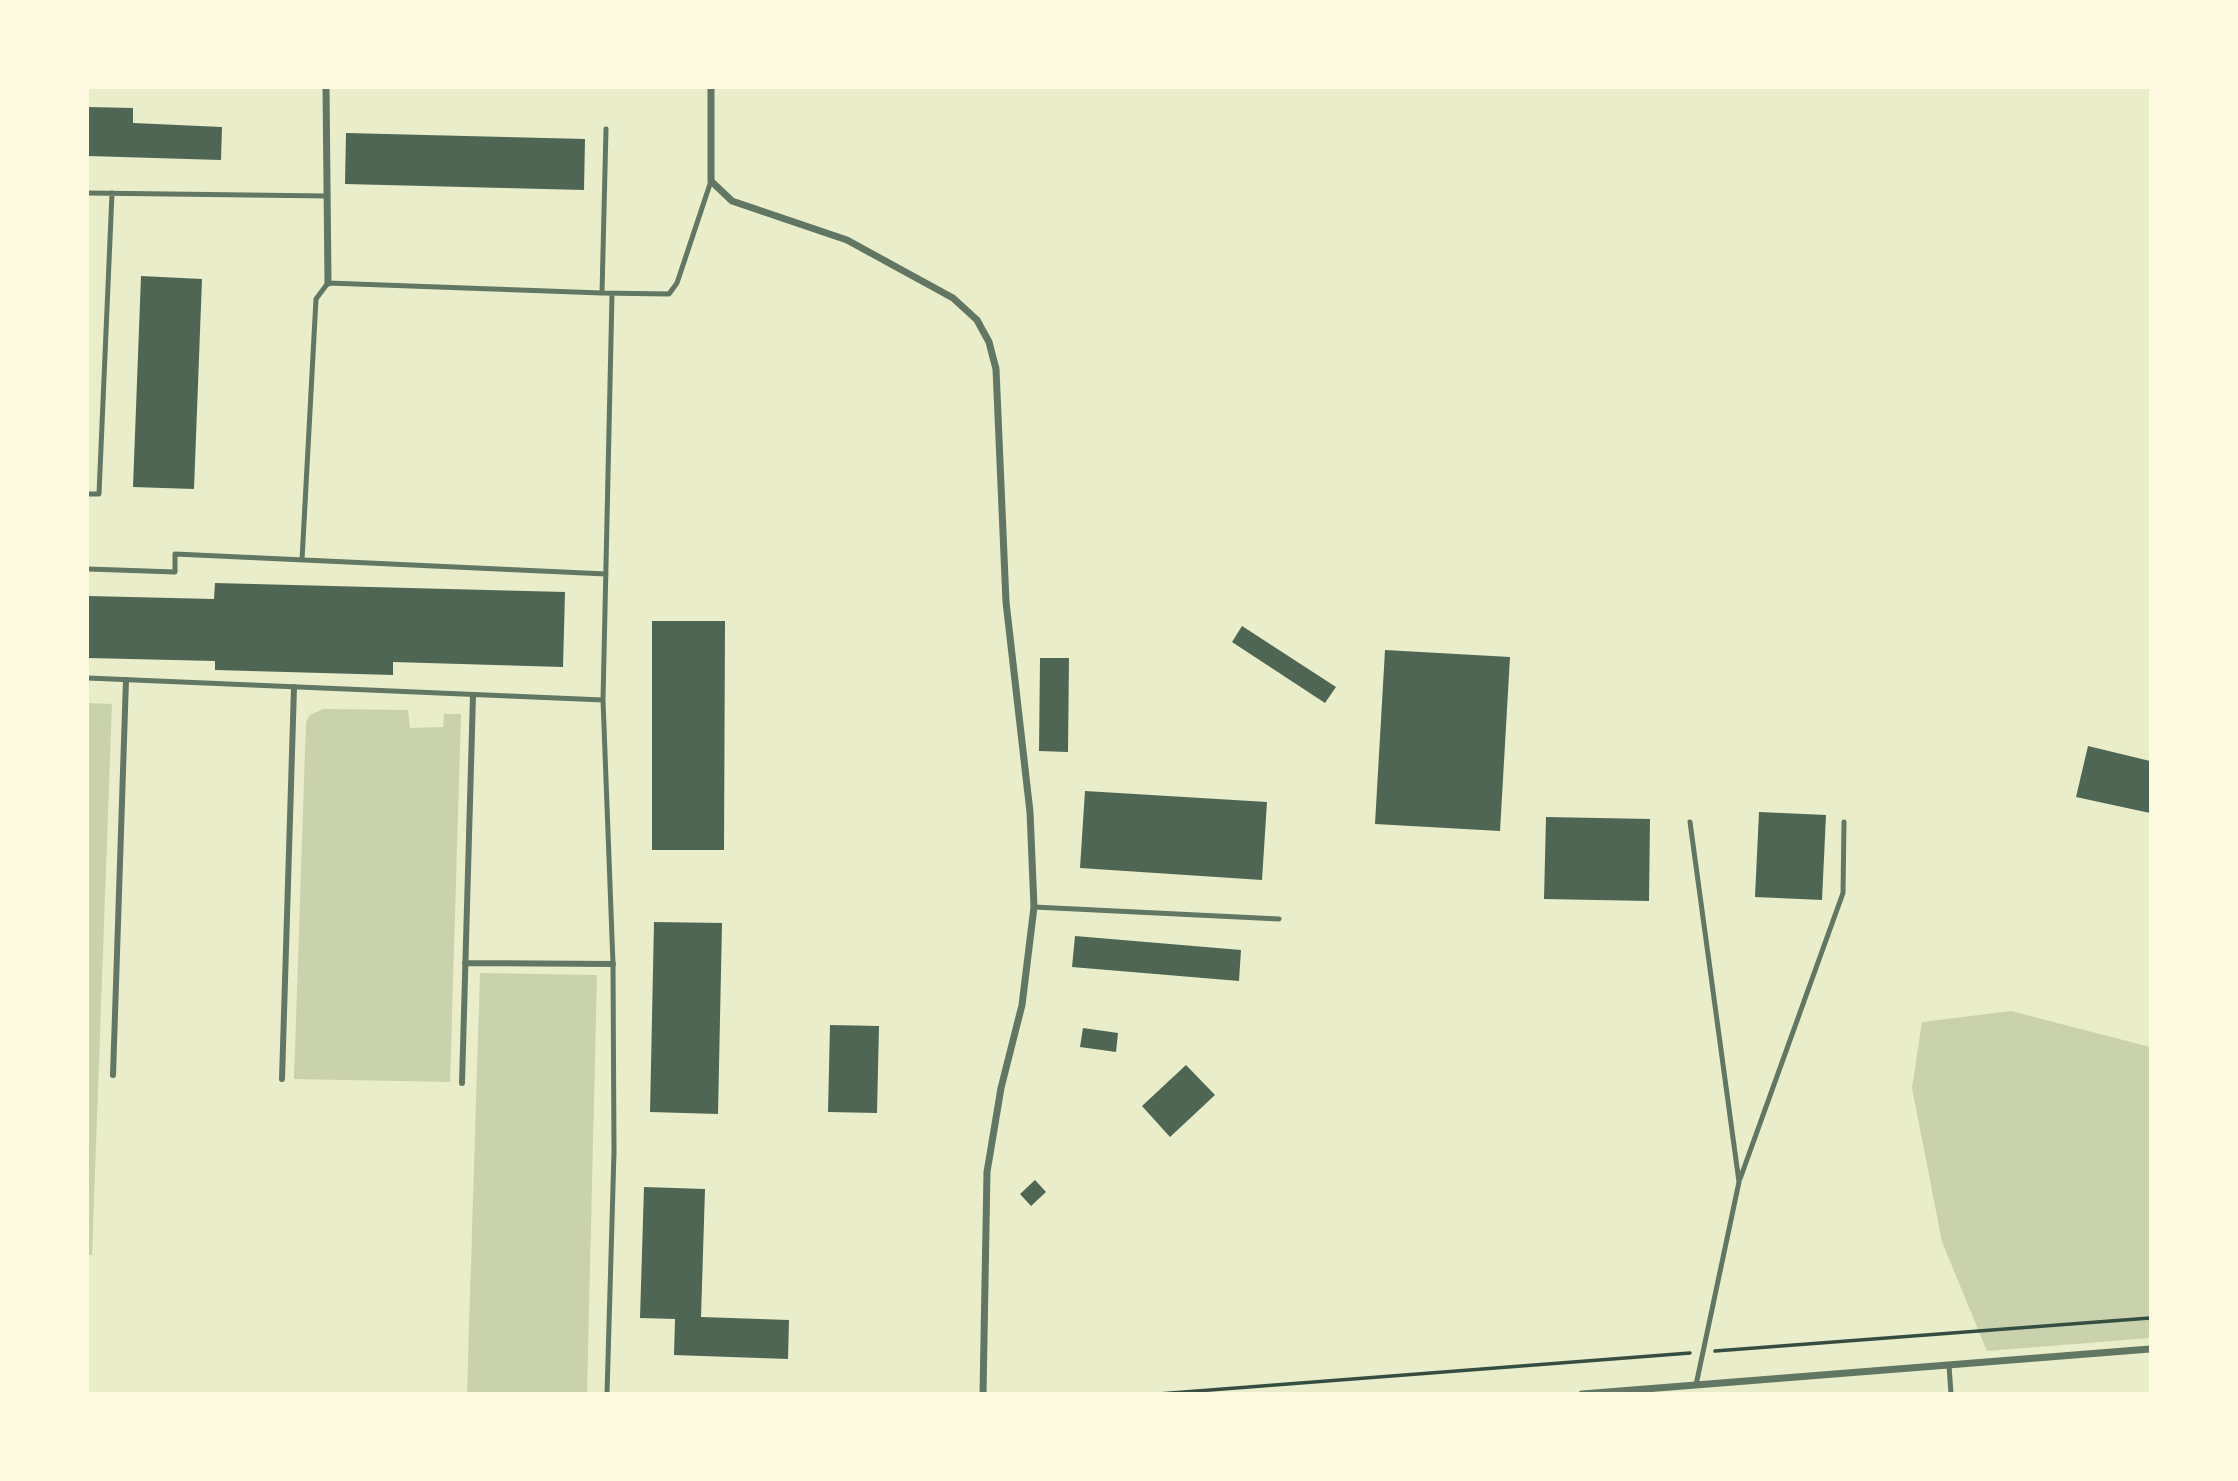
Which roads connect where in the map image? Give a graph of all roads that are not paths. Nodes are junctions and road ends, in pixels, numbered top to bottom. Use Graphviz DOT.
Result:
graph roads {
  1 [pos="326,88"];
  2 [pos="711,88"];
  3 [pos="606,129"];
  4 [pos="711,181"];
  5 [pos="88,193"];
  6 [pos="112,194"];
  7 [pos="328,196"];
  8 [pos="328,283"];
  9 [pos="602,293"];
  10 [pos="612,294"];
  11 [pos="88,494"];
  12 [pos="302,559"];
  13 [pos="88,569"];
  14 [pos="606,574"];
  15 [pos="88,678"];
  16 [pos="126,680"];
  17 [pos="294,687"];
  18 [pos="472,695"];
  19 [pos="603,700"];
  20 [pos="1690,821"];
  21 [pos="1844,822"];
  22 [pos="1034,907"];
  23 [pos="1279,919"];
  24 [pos="465,962"];
  25 [pos="613,964"];
  26 [pos="113,1075"];
  27 [pos="282,1079"];
  28 [pos="462,1083"];
  29 [pos="1739,1182"];
  30 [pos="2151,1349"];
  31 [pos="1949,1365"];
  32 [pos="1696,1385"];
  33 [pos="607,1394"];
  34 [pos="983,1394"];
  35 [pos="1582,1394"];
  36 [pos="1951,1394"];
  1 -- 7 [label="street"];
  2 -- 4 [label="street"];
  3 -- 9 [label="lane"];
  4 -- 10 [label="lane"];
  4 -- 22 [label="street"];
  5 -- 6 [label="lane"];
  6 -- 7 [label="lane"];
  6 -- 11 [label="lane"];
  7 -- 8 [label="street"];
  8 -- 9 [label="lane"];
  8 -- 12 [label="lane"];
  9 -- 10 [label="lane"];
  10 -- 14 [label="lane"];
  12 -- 13 [label="lane"];
  12 -- 14 [label="lane"];
  14 -- 19 [label="lane"];
  15 -- 16 [label="lane"];
  16 -- 17 [label="lane"];
  16 -- 26 [label="street"];
  17 -- 18 [label="lane"];
  17 -- 27 [label="street"];
  18 -- 19 [label="lane"];
  18 -- 24 [label="street"];
  19 -- 25 [label="lane"];
  20 -- 29 [label="lane"];
  21 -- 29 [label="lane"];
  22 -- 23 [label="lane"];
  22 -- 34 [label="street"];
  24 -- 25 [label="street"];
  24 -- 28 [label="street"];
  25 -- 33 [label="lane"];
  29 -- 32 [label="lane"];
  30 -- 31 [label="street"];
  31 -- 32 [label="street"];
  31 -- 36 [label="lane"];
  32 -- 35 [label="street"];
}
